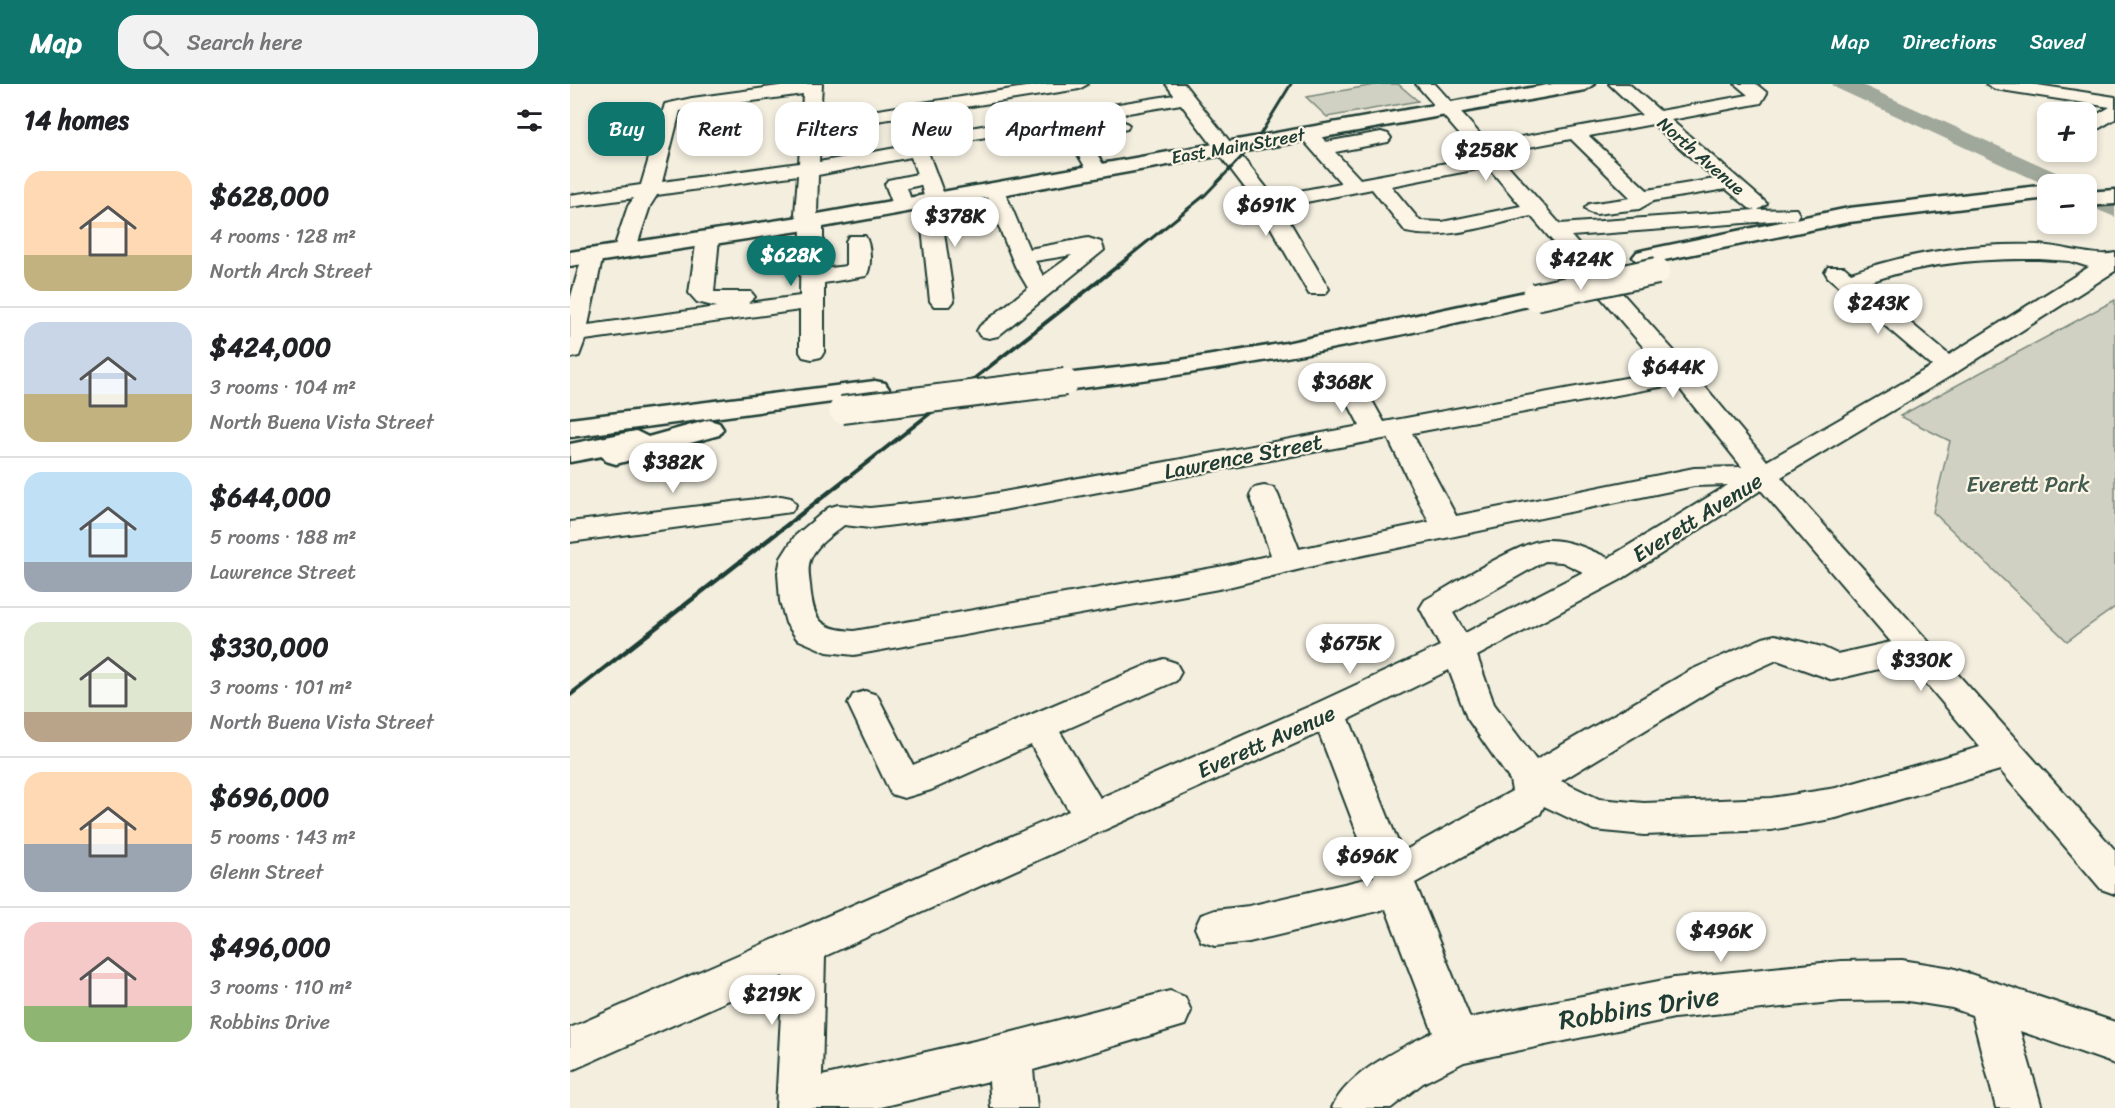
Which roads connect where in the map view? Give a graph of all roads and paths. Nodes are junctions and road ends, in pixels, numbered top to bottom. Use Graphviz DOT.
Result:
graph roads {
  1 [pos="928,84"];
  2 [pos="1079,84"];
  3 [pos="1425,84"];
  4 [pos="1585,84"];
  5 [pos="1618,84"];
  6 [pos="1744,84"];
  7 [pos="1995,84"];
  8 [pos="813,85"];
  9 [pos="1185,98"];
  10 [pos="812,102"];
  11 [pos="936,102"];
  12 [pos="964,102"];
  13 [pos="2115,102"];
  14 [pos="1446,109"];
  15 [pos="2115,111"];
  16 [pos="1657,117"];
  17 [pos="2097,123"];
  18 [pos="973,132"];
  19 [pos="1574,132"];
  20 [pos="1307,133"];
  21 [pos="1381,138"];
  22 [pos="1225,148"];
  23 [pos="1321,149"];
  24 [pos="891,154"];
  25 [pos="1489,155"];
  26 [pos="808,156"];
  27 [pos="838,156"];
  28 [pos="863,156"];
  29 [pos="920,156"];
  30 [pos="864,159"];
  31 [pos="836,164"];
  32 [pos="806,170"];
  33 [pos="1097,171"];
  34 [pos="928,178"];
  35 [pos="1731,182"];
  36 [pos="1378,183"];
  37 [pos="2115,186"];
  38 [pos="1356,187"];
  39 [pos="2097,187"];
  40 [pos="650,190"];
  41 [pos="994,190"];
  42 [pos="2037,191"];
  43 [pos="1642,197"];
  44 [pos="2115,197"];
  45 [pos="2097,198"];
  46 [pos="570,201"];
  47 [pos="932,201"];
  48 [pos="1268,203"];
  49 [pos="1756,204"];
  50 [pos="2037,205"];
  51 [pos="902,206"];
  52 [pos="1538,212"];
  53 [pos="1788,214"];
  54 [pos="812,222"];
  55 [pos="1554,231"];
  56 [pos="708,238"];
  57 [pos="857,241"];
  58 [pos="624,251"];
  59 [pos="581,257"];
  60 [pos="1023,257"];
  61 [pos="1651,264"];
  62 [pos="2106,274"];
  63 [pos="1048,283"];
  64 [pos="812,289"];
  65 [pos="1317,289"];
  66 [pos="942,301"];
  67 [pos="990,332"];
  68 [pos="571,340"];
  69 [pos="812,352"];
  70 [pos="1948,367"];
  71 [pos="1074,372"];
  72 [pos="1682,375"];
  73 [pos="1347,377"];
  74 [pos="636,420"];
  75 [pos="570,428"];
  76 [pos="709,429"];
  77 [pos="1386,429"];
  78 [pos="570,437"];
  79 [pos="570,453"];
  80 [pos="570,467"];
  81 [pos="1764,475"];
  82 [pos="1264,495"];
  83 [pos="781,506"];
  84 [pos="1447,527"];
  85 [pos="570,532"];
  86 [pos="1290,562"];
  87 [pos="1609,572"];
  88 [pos="1917,647"];
  89 [pos="1459,651"];
  90 [pos="1164,672"];
  91 [pos="866,705"];
  92 [pos="1329,713"];
  93 [pos="1038,727"];
  94 [pos="2008,753"];
  95 [pos="1529,782"];
  96 [pos="1092,818"];
  97 [pos="2115,877"];
  98 [pos="1395,883"];
  99 [pos="1215,928"];
  100 [pos="805,945"];
  101 [pos="1990,1000"];
  102 [pos="1170,1011"];
  103 [pos="1458,1042"];
  104 [pos="2115,1043"];
  105 [pos="570,1050"];
  106 [pos="1009,1055"];
  107 [pos="799,1106"];
  108 [pos="1014,1108"];
  109 [pos="1355,1108"];
  110 [pos="2019,1108"];
  1 -- 11 [label="street"];
  2 -- 12 [label="street"];
  3 -- 14 [label="street"];
  4 -- 14 [label="main road, East Main Street"];
  5 -- 16 [label="street, North Avenue"];
  6 -- 16 [label="street"];
  7 -- 13 [label="street"];
  8 -- 10 [label="street"];
  8 -- 40 [label="street"];
  9 -- 18 [label="street"];
  9 -- 22 [label="street"];
  9 -- 33 [label="street"];
  14 -- 20 [label="main road, East Main Street"];
  14 -- 25 [label="street"];
  15 -- 17 [label="street"];
  16 -- 19 [label="street"];
  16 -- 35 [label="street, North Avenue"];
  19 -- 25 [label="street"];
  19 -- 43 [label="street"];
  20 -- 22 [label="main road, East Main Street"];
  20 -- 23 [label="street"];
  21 -- 23 [label="street"];
  22 -- 33 [label="main road, East Main Street"];
  22 -- 48 [label="street"];
  23 -- 38 [label="street"];
  24 -- 30 [label="street"];
  25 -- 36 [label="street"];
  25 -- 52 [label="street"];
  26 -- 32 [label="street"];
  27 -- 31 [label="street"];
  28 -- 30 [label="street"];
  29 -- 34 [label="street"];
  30 -- 31 [label="street"];
  31 -- 32 [label="street"];
  32 -- 40 [label="street"];
  32 -- 54 [label="street"];
  33 -- 41 [label="main road, East Main Street"];
  34 -- 47 [label="street"];
  34 -- 51 [label="street"];
  35 -- 43 [label="street"];
  35 -- 49 [label="street, North Avenue"];
  36 -- 38 [label="street"];
  36 -- 52 [label="street"];
  37 -- 39 [label="main road"];
  38 -- 48 [label="street"];
  40 -- 46 [label="street"];
  40 -- 58 [label="street"];
  41 -- 47 [label="main road, East Main Street"];
  41 -- 60 [label="street"];
  42 -- 61 [label="main road"];
  43 -- 52 [label="street"];
  44 -- 45 [label="main road"];
  47 -- 51 [label="main road, East Main Street"];
  47 -- 66 [label="street"];
  48 -- 65 [label="street"];
  50 -- 61 [label="main road"];
  51 -- 54 [label="main road, East Main Street"];
  52 -- 55 [label="street"];
  53 -- 55 [label="street"];
  54 -- 56 [label="main road, East Main Street"];
  54 -- 64 [label="street"];
  55 -- 72 [label="street"];
  56 -- 58 [label="main road, East Main Street"];
  56 -- 64 [label="street"];
  57 -- 64 [label="street"];
  58 -- 59 [label="main road, East Main Street"];
  59 -- 68 [label="street"];
  60 -- 63 [label="street"];
  60 -- 63 [label="street"];
  61 -- 71 [label="main road, bridge"];
  62 -- 70 [label="street, Everett Avenue"];
  62 -- 70 [label="street"];
  63 -- 67 [label="street"];
  64 -- 68 [label="street"];
  64 -- 69 [label="street"];
  70 -- 81 [label="street, Everett Avenue"];
  71 -- 74 [label="main road"];
  71 -- 76 [label="main road, bridge"];
  72 -- 77 [label="street, Lawrence Street"];
  72 -- 81 [label="street"];
  73 -- 77 [label="street"];
  74 -- 75 [label="main road"];
  74 -- 78 [label="main road"];
  76 -- 79 [label="main road"];
  76 -- 80 [label="main road"];
  77 -- 84 [label="street"];
  77 -- 86 [label="street, Lawrence Street"];
  81 -- 84 [label="street"];
  81 -- 87 [label="street, Everett Avenue"];
  81 -- 88 [label="street"];
  82 -- 86 [label="street"];
  83 -- 85 [label="street"];
  84 -- 86 [label="street"];
  87 -- 89 [label="street, Everett Avenue"];
  87 -- 89 [label="street"];
  88 -- 94 [label="street"];
  88 -- 95 [label="street"];
  89 -- 92 [label="street, Everett Avenue"];
  89 -- 95 [label="street"];
  90 -- 93 [label="street"];
  91 -- 93 [label="street"];
  92 -- 96 [label="street, Everett Avenue"];
  92 -- 98 [label="street"];
  93 -- 96 [label="street"];
  94 -- 95 [label="street"];
  94 -- 97 [label="street"];
  95 -- 98 [label="street"];
  96 -- 100 [label="street, Everett Avenue"];
  98 -- 99 [label="street"];
  98 -- 103 [label="street"];
  100 -- 105 [label="street, Everett Avenue"];
  100 -- 107 [label="street"];
  101 -- 103 [label="street, Robbins Drive"];
  101 -- 104 [label="street, Robbins Drive"];
  101 -- 110 [label="street"];
  102 -- 106 [label="street"];
  103 -- 109 [label="street, Robbins Drive"];
  106 -- 107 [label="street"];
  106 -- 108 [label="street"];
}
